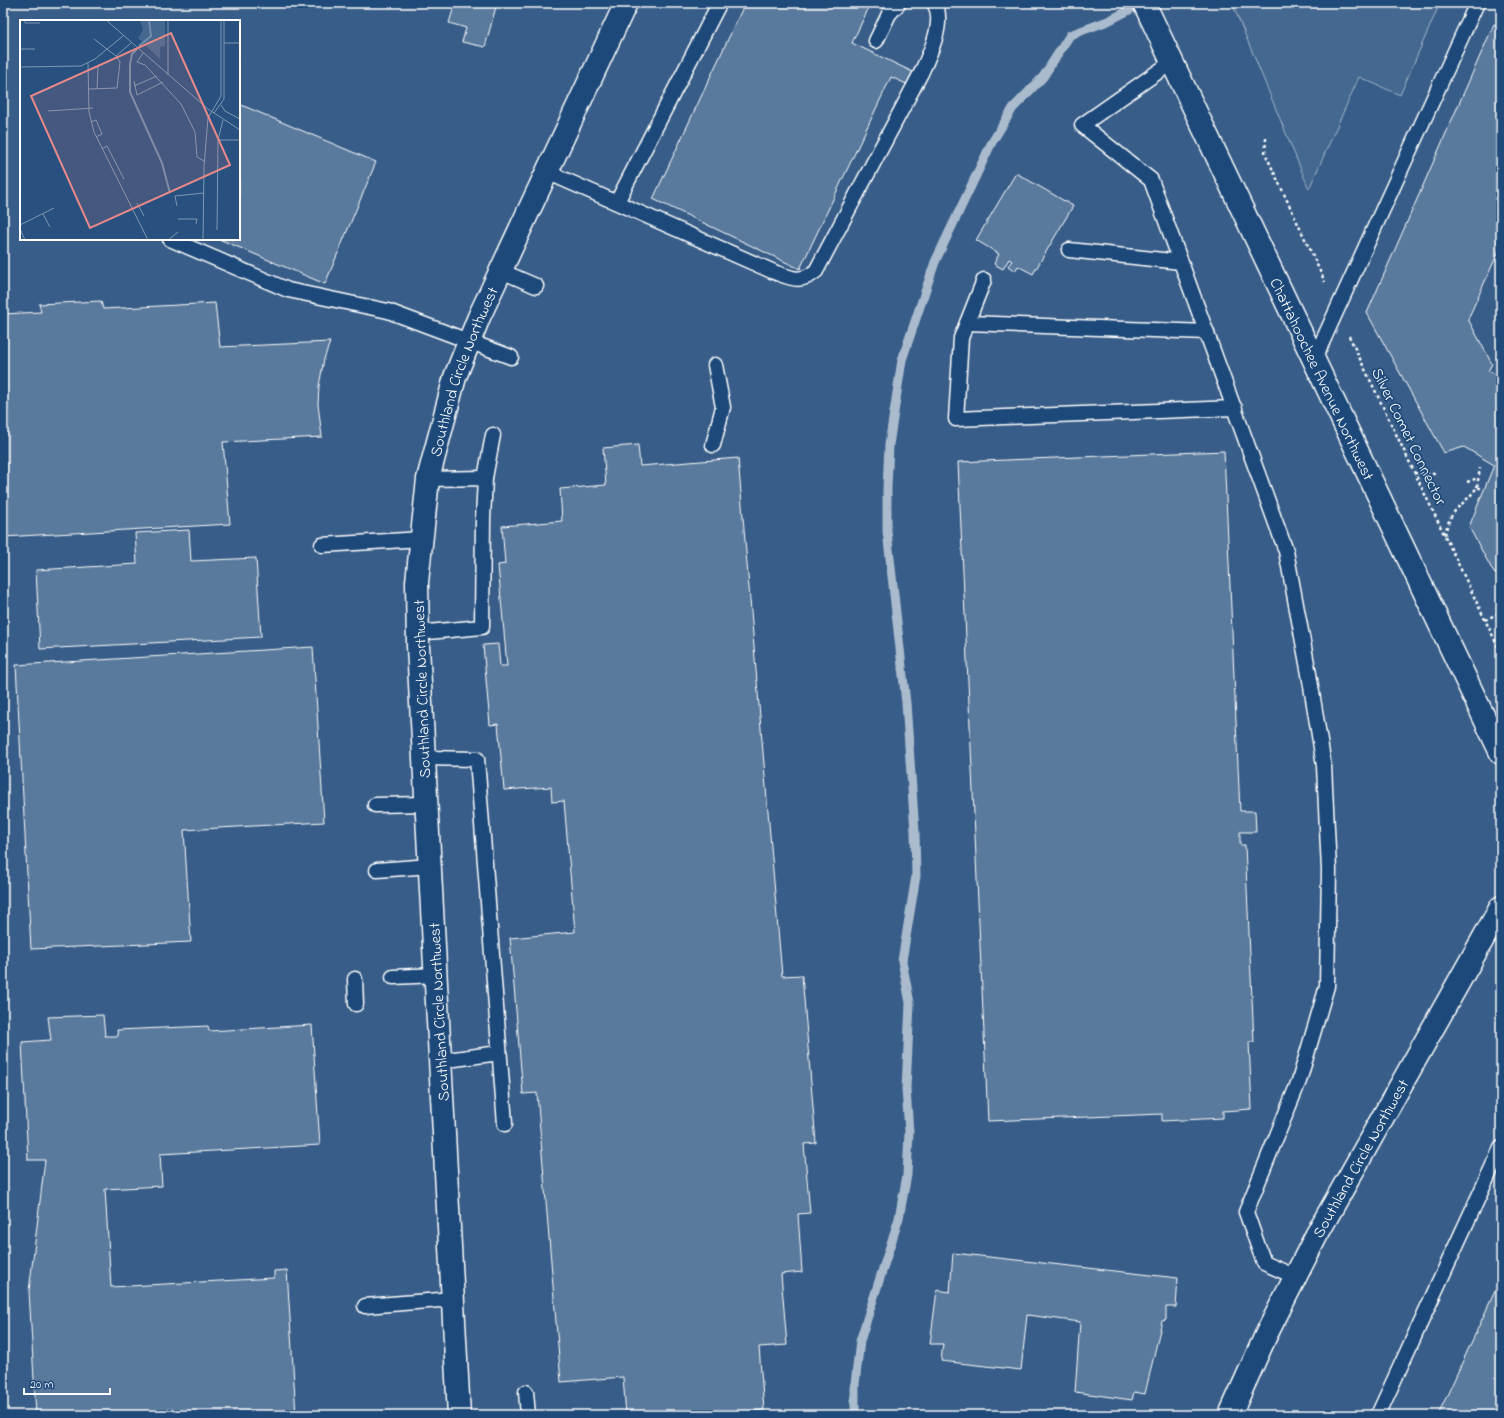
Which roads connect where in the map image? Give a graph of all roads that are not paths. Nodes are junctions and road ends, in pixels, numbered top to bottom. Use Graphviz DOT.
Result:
graph roads {
  1 [pos="626,3"];
  2 [pos="899,3"];
  3 [pos="934,3"];
  4 [pos="1144,3"];
  5 [pos="1477,3"];
  6 [pos="718,6"];
  7 [pos="876,41"];
  8 [pos="1172,62"];
  9 [pos="547,172"];
  10 [pos="617,202"];
  11 [pos="172,240"];
  12 [pos="1069,250"];
  13 [pos="1181,262"];
  14 [pos="501,271"];
  15 [pos="984,280"];
  16 [pos="536,286"];
  17 [pos="967,323"];
  18 [pos="1207,332"];
  19 [pos="470,340"];
  20 [pos="512,357"];
  21 [pos="1314,360"];
  22 [pos="715,366"];
  23 [pos="1235,408"];
  24 [pos="493,435"];
  25 [pos="713,444"];
  26 [pos="485,478"];
  27 [pos="428,479"];
  28 [pos="422,539"];
  29 [pos="322,545"];
  30 [pos="418,633"];
  31 [pos="1501,754"];
  32 [pos="424,758"];
  33 [pos="426,804"];
  34 [pos="375,805"];
  35 [pos="430,866"];
  36 [pos="377,870"];
  37 [pos="1501,907"];
  38 [pos="436,975"];
  39 [pos="393,977"];
  40 [pos="355,979"];
  41 [pos="356,1004"];
  42 [pos="499,1053"];
  43 [pos="440,1061"];
  44 [pos="505,1124"];
  45 [pos="1501,1148"];
  46 [pos="1296,1277"];
  47 [pos="453,1299"];
  48 [pos="365,1306"];
  49 [pos="526,1392"];
  50 [pos="459,1415"];
  51 [pos="528,1415"];
  52 [pos="1230,1415"];
  53 [pos="1378,1415"];
  1 -- 9 [label="street, Southland Circle Northwest"];
  2 -- 7 [label="lane"];
  3 -- 10 [label="lane"];
  4 -- 8 [label="street, Chattahoochee Avenue Northwest"];
  5 -- 21 [label="lane"];
  6 -- 10 [label="lane"];
  8 -- 13 [label="lane"];
  8 -- 21 [label="street, Chattahoochee Avenue Northwest"];
  9 -- 10 [label="lane"];
  9 -- 14 [label="street, Southland Circle Northwest"];
  11 -- 19 [label="lane"];
  12 -- 13 [label="lane"];
  13 -- 18 [label="lane"];
  14 -- 16 [label="lane"];
  14 -- 19 [label="street, Southland Circle Northwest"];
  15 -- 17 [label="lane"];
  17 -- 18 [label="lane"];
  17 -- 23 [label="lane"];
  18 -- 23 [label="lane"];
  19 -- 20 [label="lane"];
  19 -- 27 [label="street, Southland Circle Northwest"];
  21 -- 31 [label="street, Chattahoochee Avenue Northwest"];
  22 -- 25 [label="lane"];
  23 -- 46 [label="lane"];
  24 -- 26 [label="lane"];
  26 -- 27 [label="lane"];
  26 -- 30 [label="lane"];
  27 -- 28 [label="street, Southland Circle Northwest"];
  28 -- 29 [label="lane"];
  28 -- 30 [label="street, Southland Circle Northwest"];
  30 -- 32 [label="street, Southland Circle Northwest"];
  32 -- 33 [label="street, Southland Circle Northwest"];
  32 -- 42 [label="lane"];
  33 -- 34 [label="lane"];
  33 -- 35 [label="street, Southland Circle Northwest"];
  35 -- 36 [label="lane"];
  35 -- 38 [label="street, Southland Circle Northwest"];
  37 -- 46 [label="street, Southland Circle Northwest"];
  38 -- 39 [label="lane"];
  38 -- 43 [label="street, Southland Circle Northwest"];
  40 -- 41 [label="lane"];
  42 -- 43 [label="lane"];
  42 -- 44 [label="lane"];
  43 -- 47 [label="street, Southland Circle Northwest"];
  45 -- 53 [label="lane"];
  46 -- 52 [label="street, Southland Circle Northwest"];
  47 -- 48 [label="lane"];
  47 -- 50 [label="street, Southland Circle Northwest"];
  49 -- 51 [label="lane"];
}
